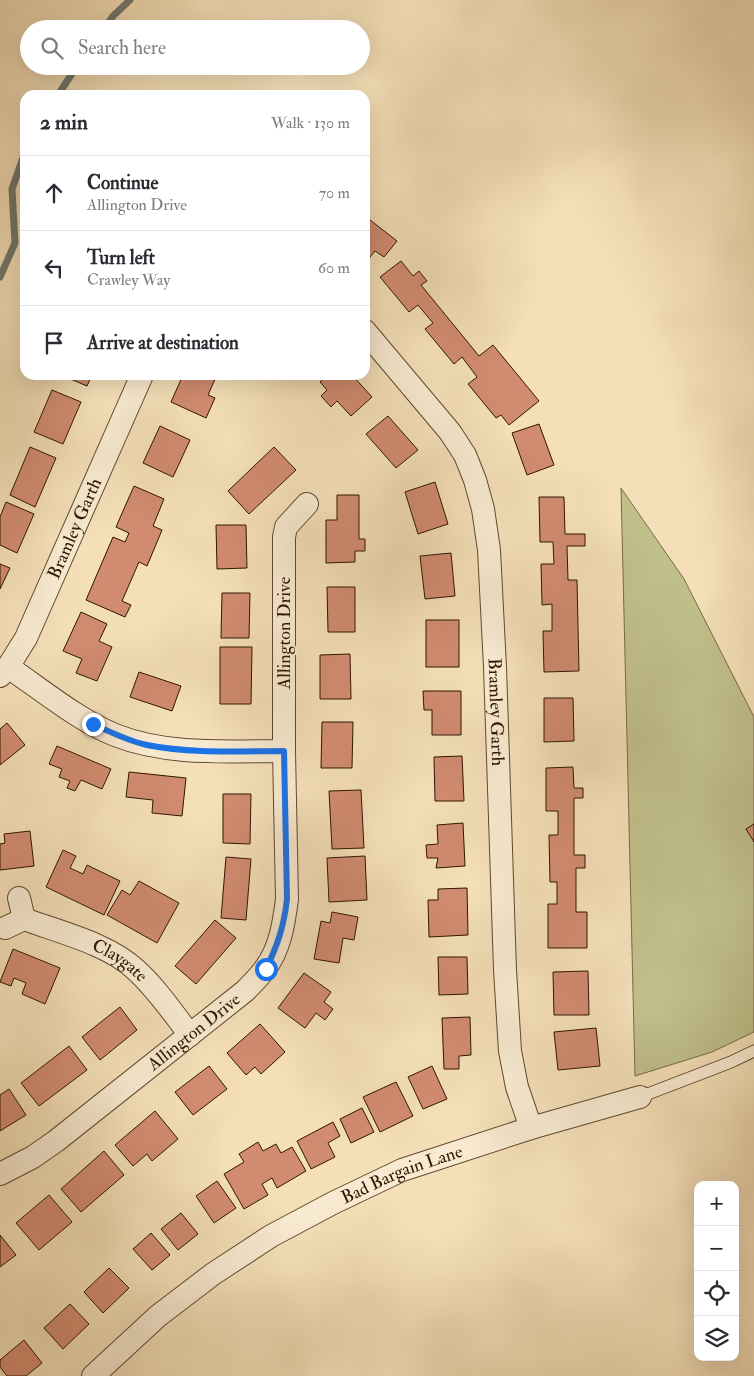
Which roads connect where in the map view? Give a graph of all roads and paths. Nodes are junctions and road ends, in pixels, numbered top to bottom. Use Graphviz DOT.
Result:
graph roads {
  1 [pos="370,337"];
  2 [pos="140,380"];
  3 [pos="307,504"];
  4 [pos="4,671"];
  5 [pos="284,751"];
  6 [pos="19,898"];
  7 [pos="190,1036"];
  8 [pos="754,1051"];
  9 [pos="640,1097"];
  10 [pos="531,1128"];
  11 [pos="0,1174"];
  12 [pos="93,1376"];
  1 -- 10 [label="street, Bramley Garth"];
  2 -- 4 [label="street, Bramley Garth"];
  3 -- 5 [label="street, Allington Drive"];
  4 -- 5 [label="street"];
  5 -- 7 [label="street, Allington Drive"];
  6 -- 7 [label="street, Claygate"];
  7 -- 11 [label="street, Allington Drive"];
  8 -- 9 [label="lane, Bad Bargain Lane"];
  9 -- 10 [label="street, Bad Bargain Lane"];
  10 -- 12 [label="street, Bad Bargain Lane"];
}
